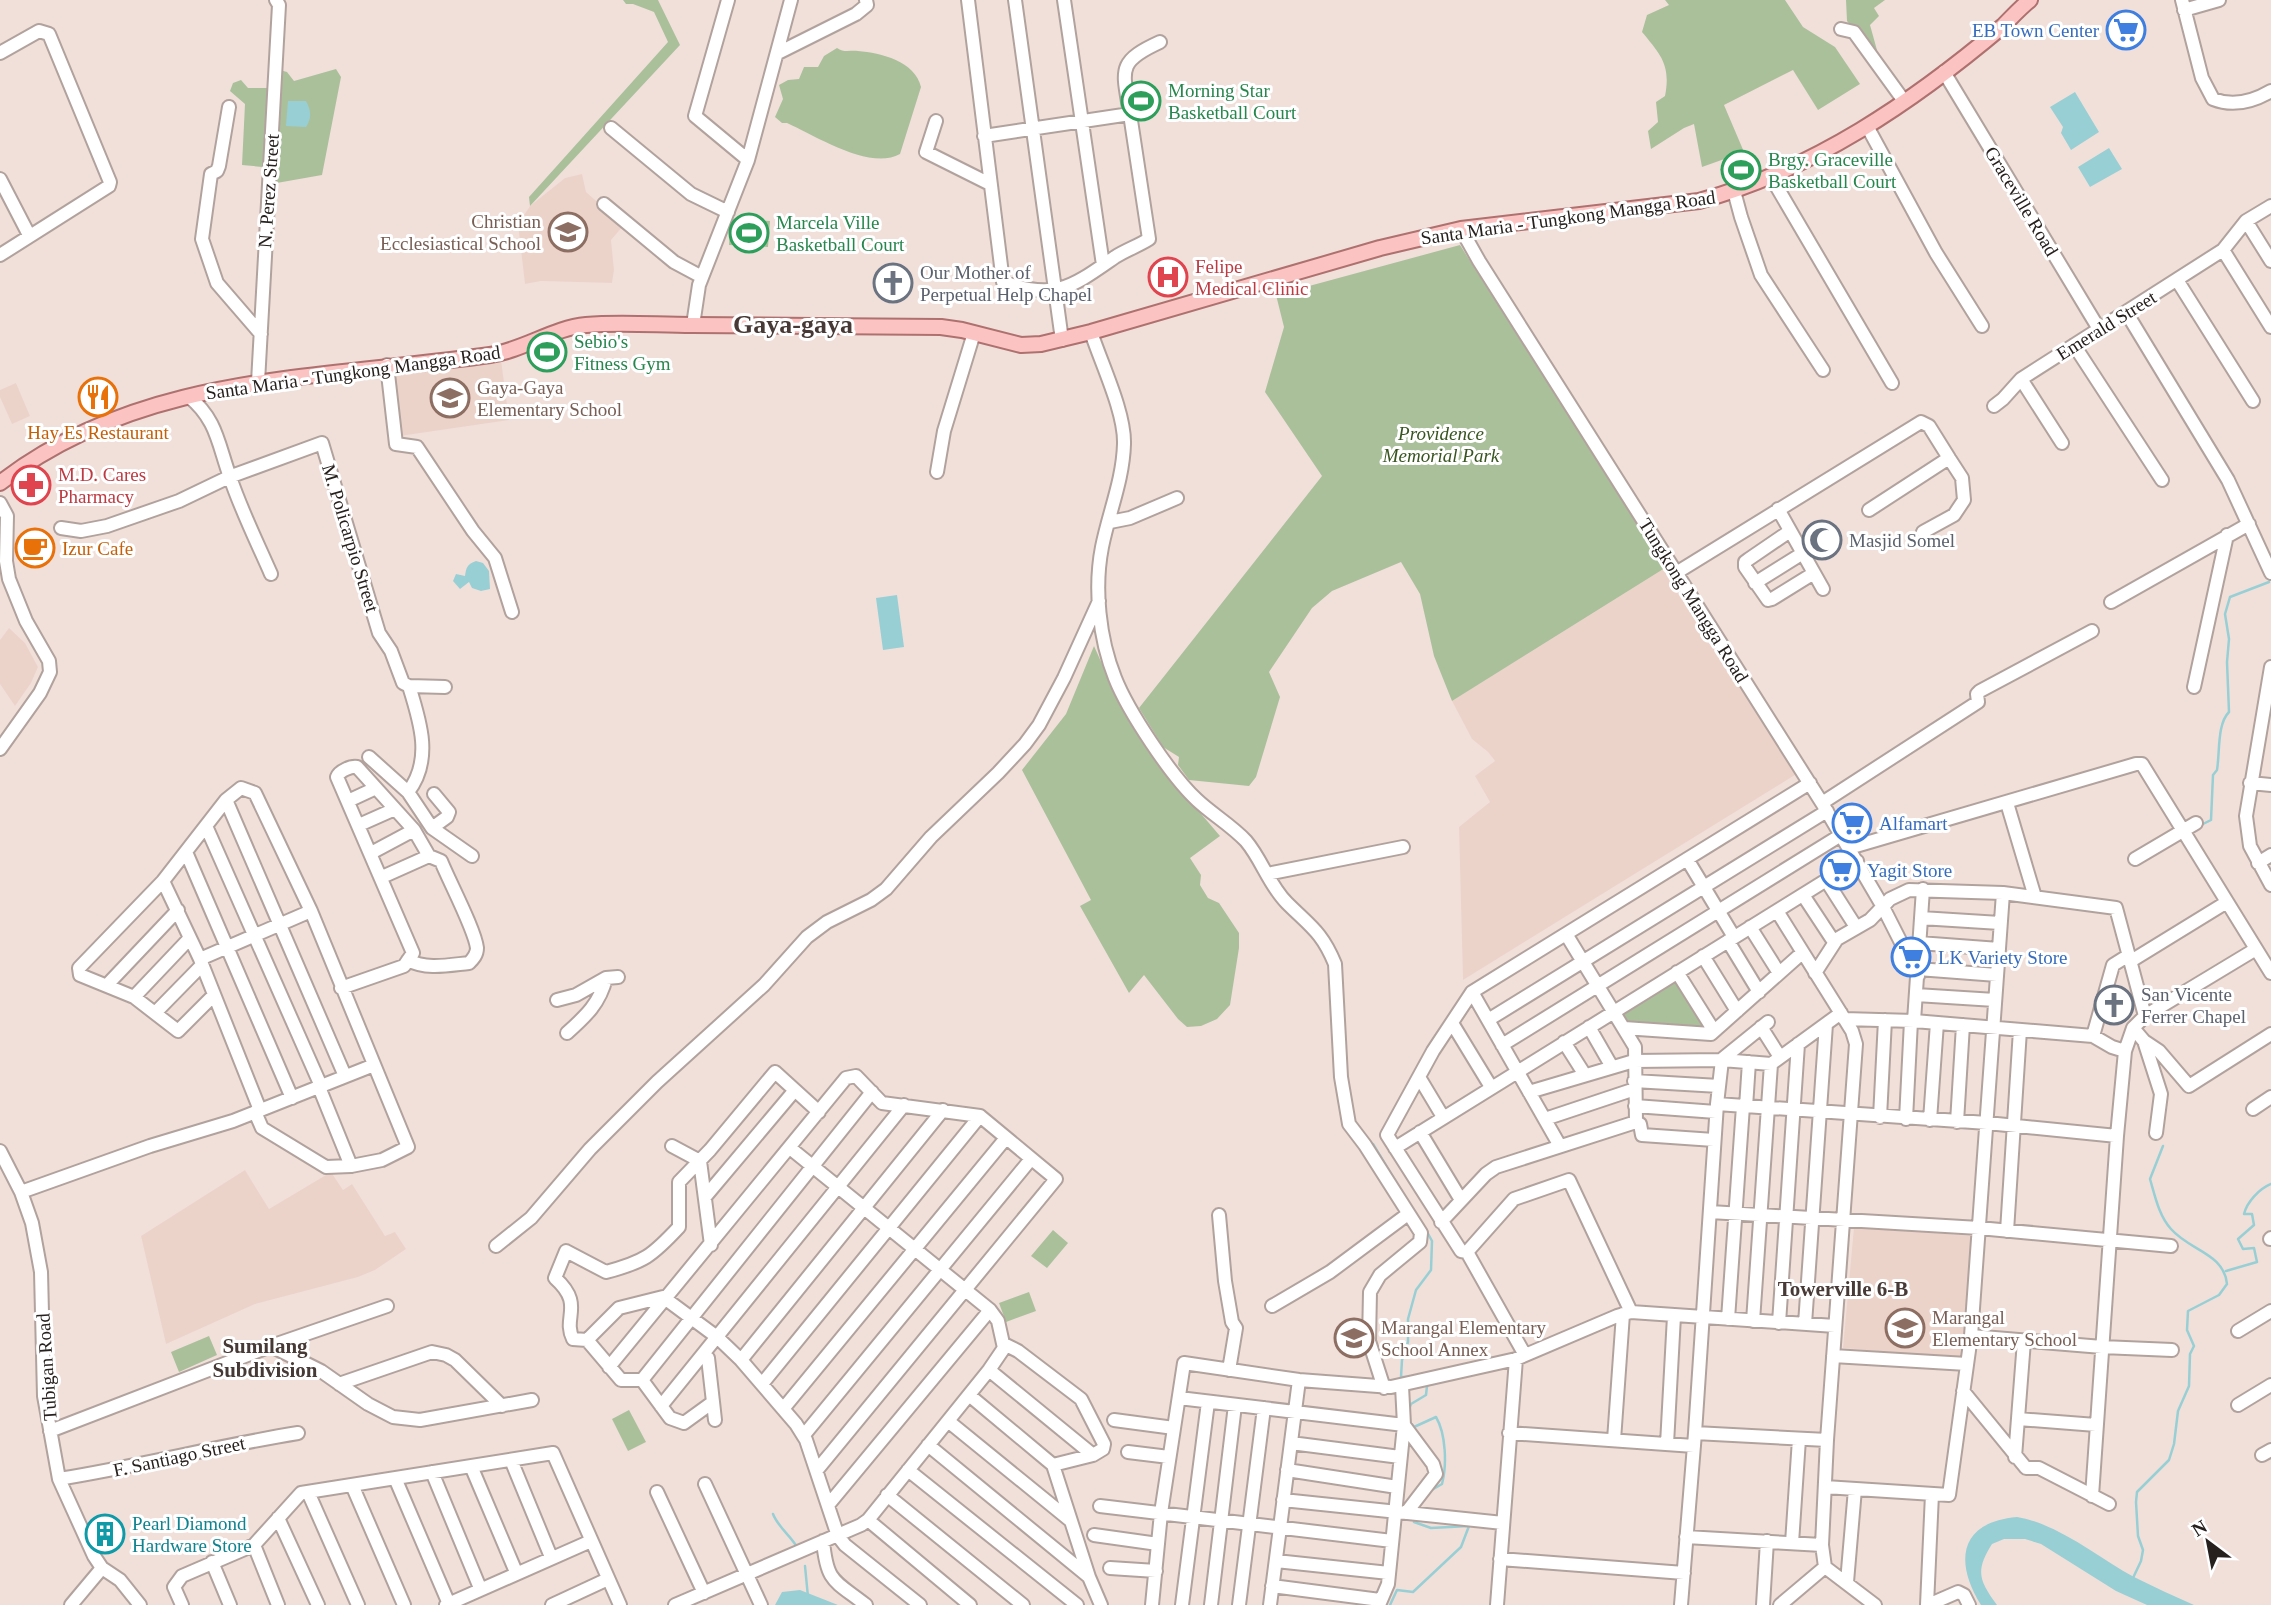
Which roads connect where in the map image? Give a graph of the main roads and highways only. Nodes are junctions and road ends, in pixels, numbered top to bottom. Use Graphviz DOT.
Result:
graph roads {
  1 [pos="2030,0"];
  2 [pos="0,484"];
  1 -- 2 [label="main road, Santa Maria - Tungkong Mangga Road"];
}
